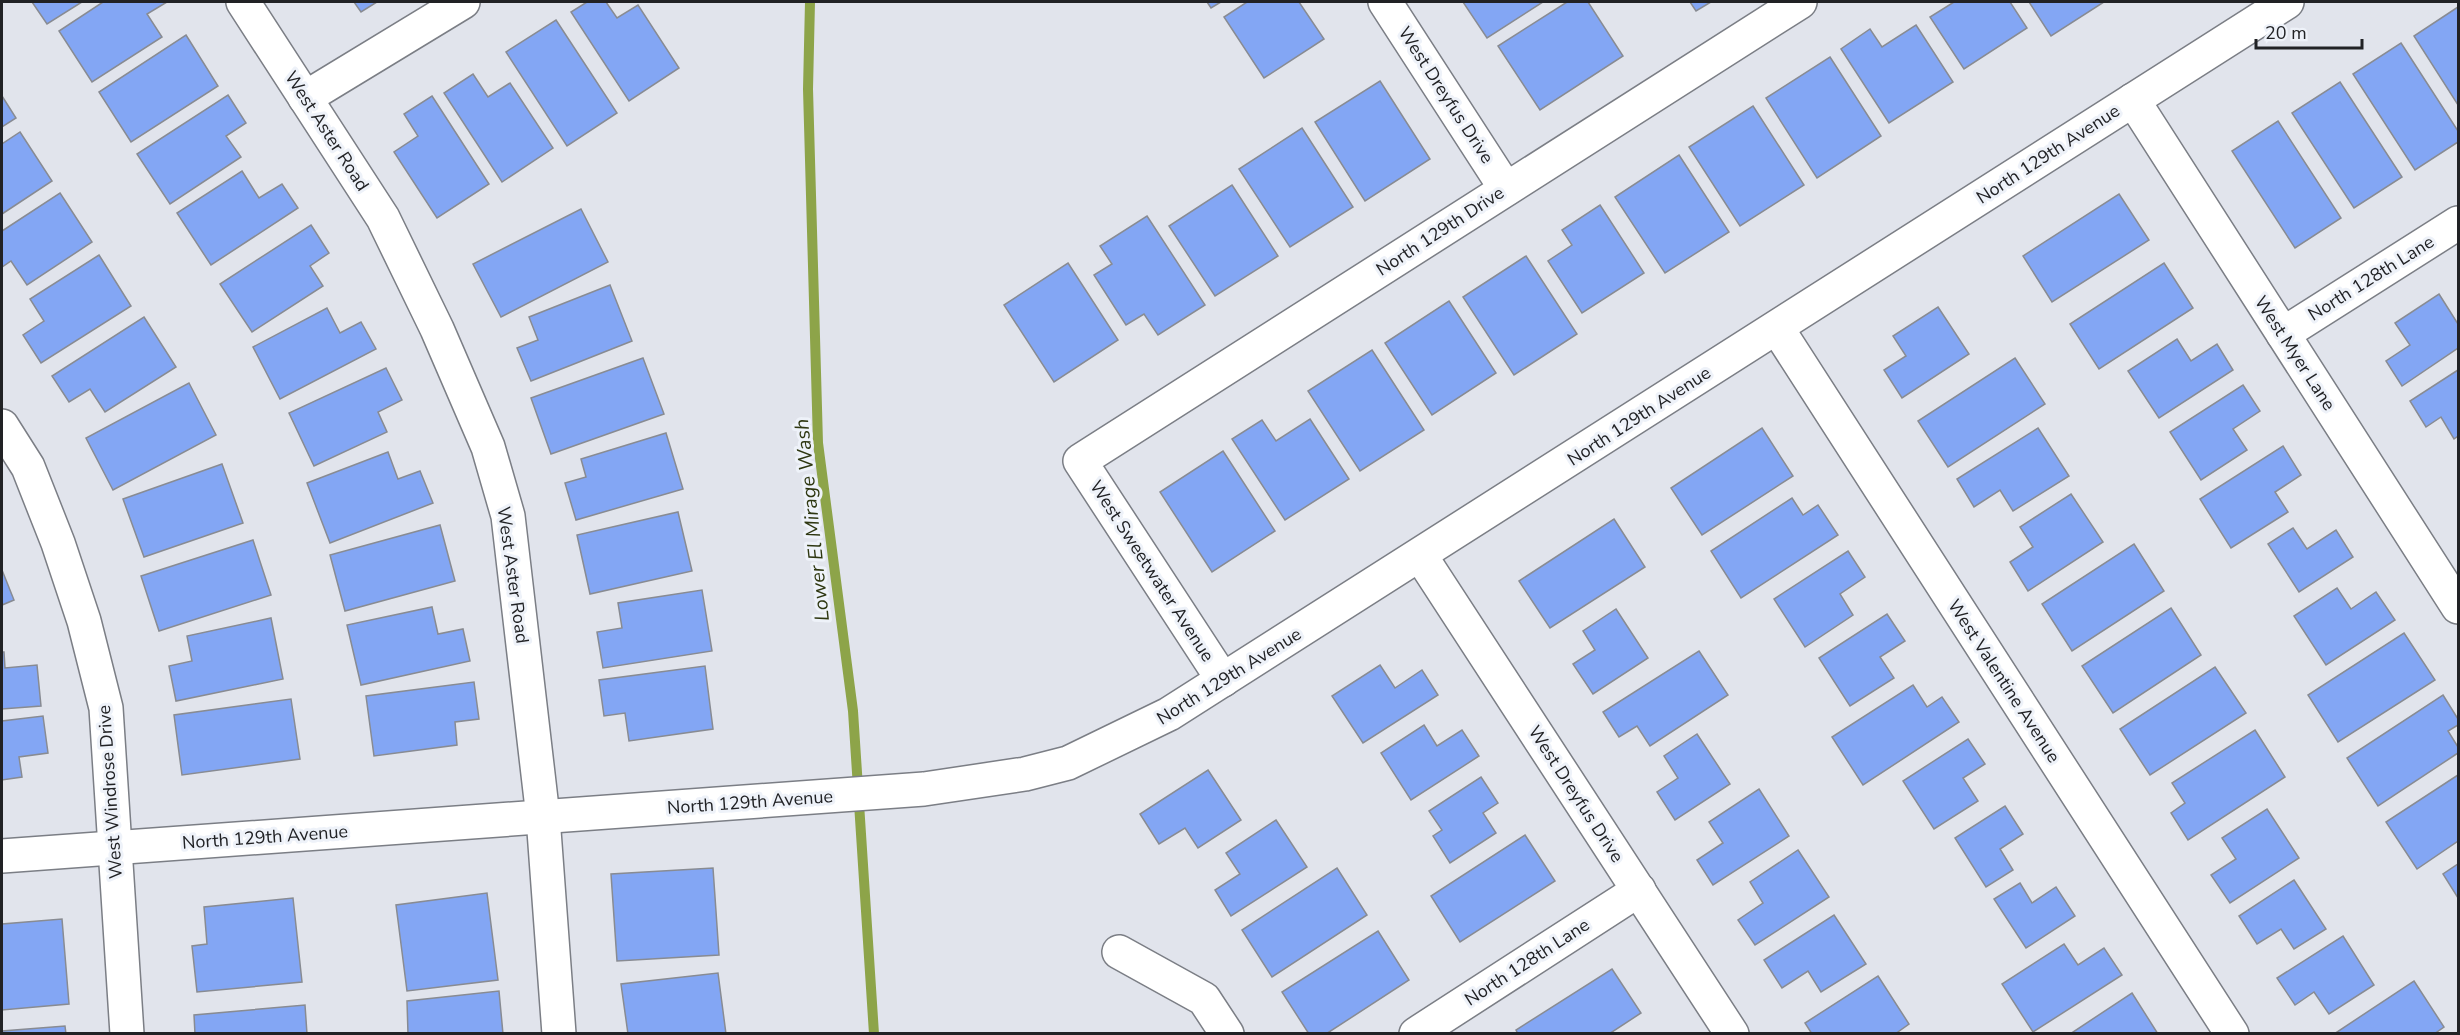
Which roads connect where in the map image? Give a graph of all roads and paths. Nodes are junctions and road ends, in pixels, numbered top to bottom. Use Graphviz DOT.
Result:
graph roads {
  1 [pos="243,2"];
  2 [pos="463,2"];
  3 [pos="1385,2"];
  4 [pos="1800,2"];
  5 [pos="2287,2"];
  6 [pos="305,98"];
  7 [pos="2133,100"];
  8 [pos="1506,189"];
  9 [pos="2458,223"];
  10 [pos="1777,328"];
  11 [pos="2283,334"];
  12 [pos="2,426"];
  13 [pos="1080,461"];
  14 [pos="1420,555"];
  15 [pos="2458,607"];
  16 [pos="1223,680"];
  17 [pos="543,817"];
  18 [pos="113,848"];
  19 [pos="2,856"];
  20 [pos="1639,890"];
  21 [pos="1119,952"];
  22 [pos="127,1034"];
  23 [pos="559,1034"];
  24 [pos="1227,1034"];
  25 [pos="1416,1034"];
  26 [pos="1732,1034"];
  27 [pos="2232,1034"];
  1 -- 6 [label="street, West Aster Road"];
  2 -- 6 [label="street"];
  3 -- 8 [label="street, West Dreyfus Drive"];
  4 -- 8 [label="street, North 129th Drive"];
  5 -- 7 [label="street, North 129th Avenue"];
  6 -- 17 [label="street, West Aster Road"];
  7 -- 10 [label="street, North 129th Avenue"];
  7 -- 11 [label="street, West Myer Lane"];
  8 -- 13 [label="street, North 129th Drive"];
  9 -- 11 [label="street, North 128th Lane"];
  10 -- 14 [label="street, North 129th Avenue"];
  10 -- 27 [label="street, West Valentine Avenue"];
  11 -- 15 [label="street, West Myer Lane"];
  12 -- 18 [label="street, West Windrose Drive"];
  13 -- 16 [label="street, West Sweetwater Avenue"];
  14 -- 16 [label="street, North 129th Avenue"];
  14 -- 20 [label="street, West Dreyfus Drive"];
  16 -- 17 [label="street, North 129th Avenue"];
  17 -- 18 [label="street, North 129th Avenue"];
  17 -- 23 [label="street, West Aster Road"];
  18 -- 19 [label="street, North 129th Avenue"];
  18 -- 22 [label="street, West Windrose Drive"];
  20 -- 25 [label="street, North 128th Lane"];
  20 -- 26 [label="street, West Dreyfus Drive"];
  21 -- 24 [label="street"];
}
